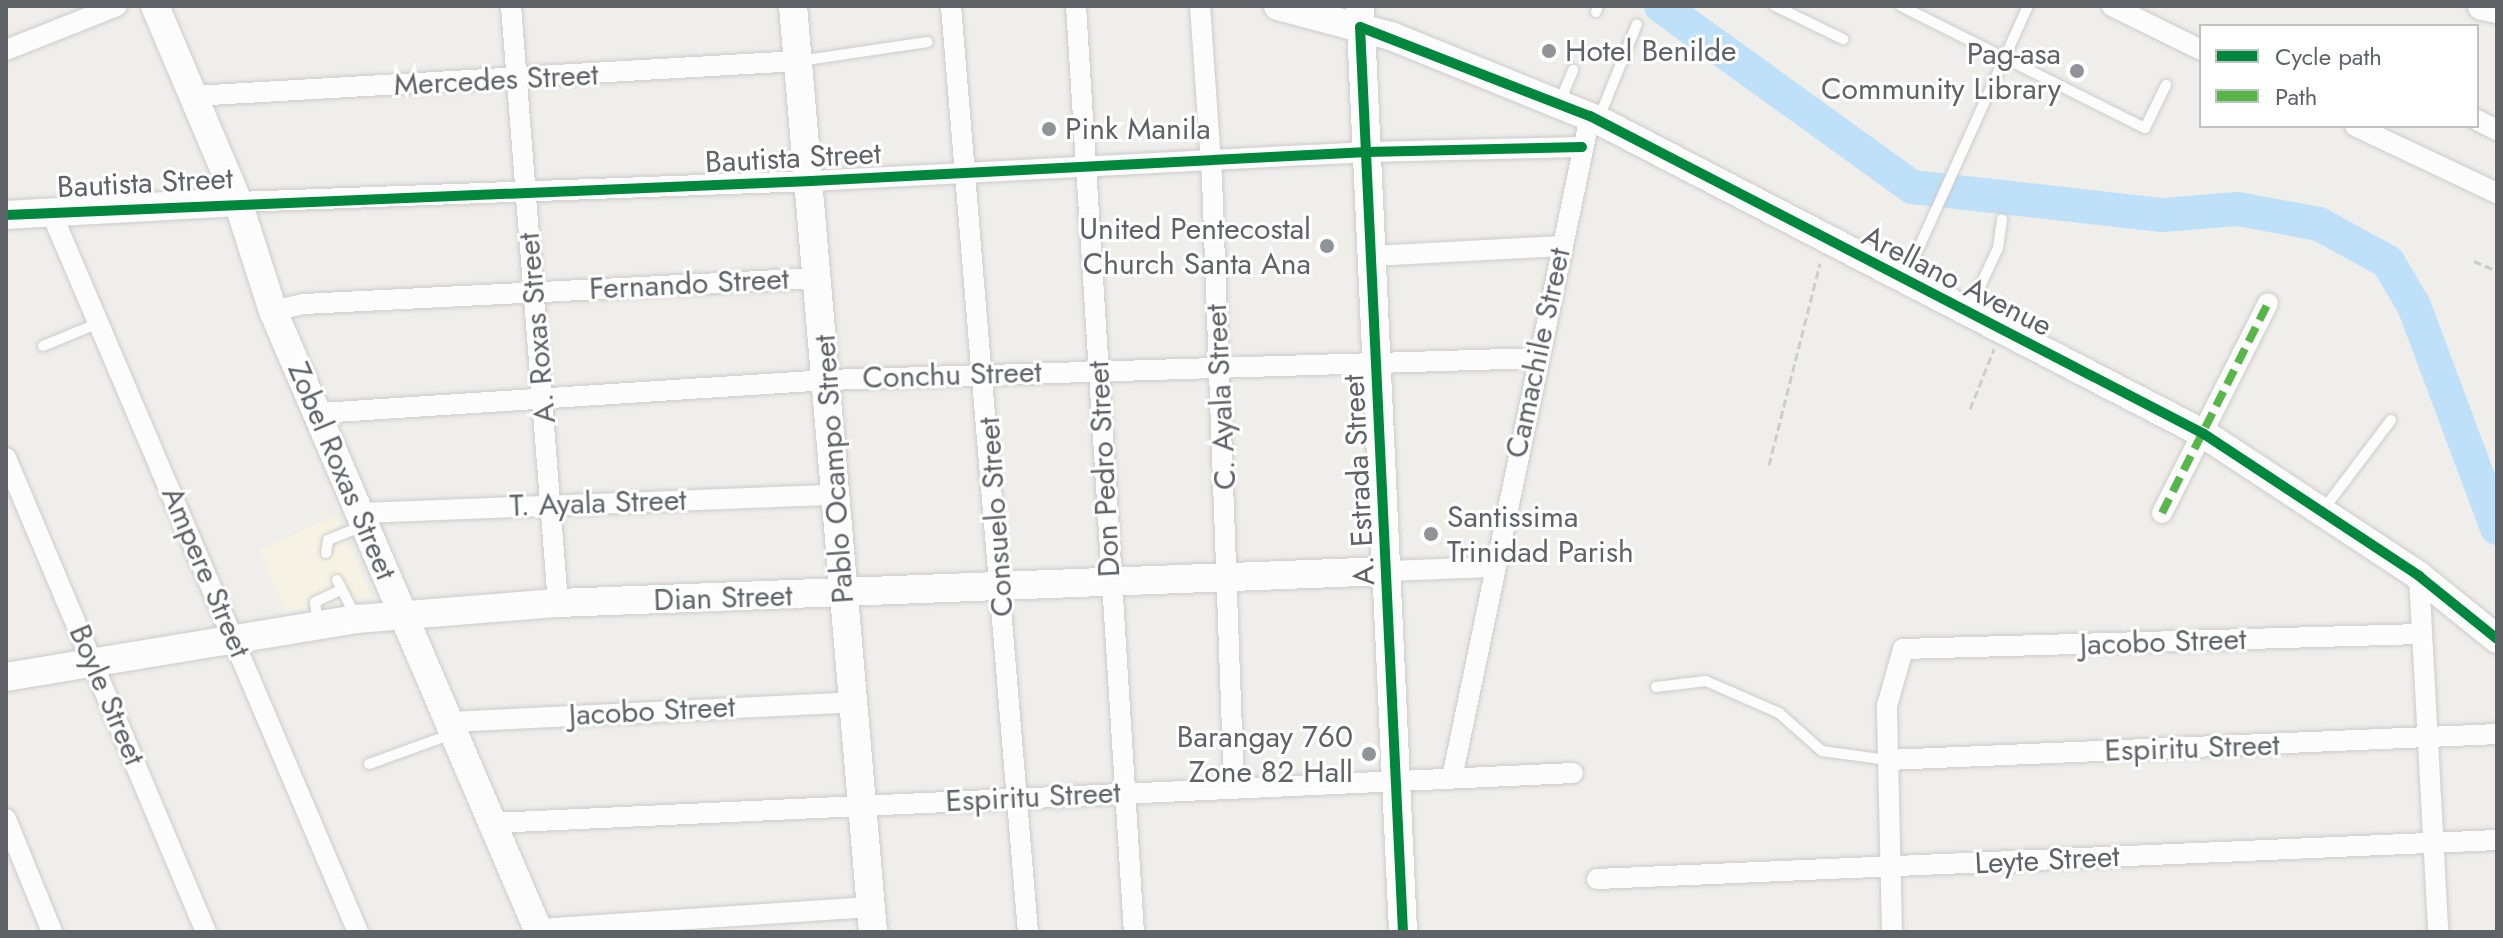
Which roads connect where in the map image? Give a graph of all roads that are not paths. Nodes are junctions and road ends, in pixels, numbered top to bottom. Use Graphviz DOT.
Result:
graph roads {
  1 [pos="117,6"];
  2 [pos="155,6"];
  3 [pos="511,6"];
  4 [pos="793,6"];
  5 [pos="951,6"];
  6 [pos="1076,6"];
  7 [pos="1200,6"];
  8 [pos="1278,6"];
  9 [pos="1775,6"];
  10 [pos="1901,6"];
  11 [pos="2028,6"];
  12 [pos="2112,6"];
  13 [pos="2482,6"];
  14 [pos="2497,9"];
  15 [pos="1330,13"];
  16 [pos="1360,16"];
  17 [pos="1637,24"];
  18 [pos="1843,39"];
  19 [pos="928,42"];
  20 [pos="2199,49"];
  21 [pos="6,50"];
  22 [pos="2005,60"];
  23 [pos="798,61"];
  24 [pos="1573,70"];
  25 [pos="517,79"];
  26 [pos="2166,85"];
  27 [pos="193,96"];
  28 [pos="1559,103"];
  29 [pos="1594,118"];
  30 [pos="2479,121"];
  31 [pos="2359,128"];
  32 [pos="2497,130"];
  33 [pos="1582,147"];
  34 [pos="1367,152"];
  35 [pos="1211,160"];
  36 [pos="1087,167"];
  37 [pos="967,173"];
  38 [pos="811,181"];
  39 [pos="526,193"];
  40 [pos="2497,193"];
  41 [pos="238,202"];
  42 [pos="51,212"];
  43 [pos="6,215"];
  44 [pos="2002,219"];
  45 [pos="1562,246"];
  46 [pos="1372,256"];
  47 [pos="819,278"];
  48 [pos="1904,281"];
  49 [pos="533,291"];
  50 [pos="2268,303"];
  51 [pos="273,311"];
  52 [pos="1967,314"];
  53 [pos="99,323"];
  54 [pos="43,346"];
  55 [pos="1537,358"];
  56 [pos="1377,359"];
  57 [pos="1218,364"];
  58 [pos="1098,369"];
  59 [pos="985,374"];
  60 [pos="827,380"];
  61 [pos="542,399"];
  62 [pos="320,413"];
  63 [pos="2391,420"];
  64 [pos="2204,434"];
  65 [pos="6,458"];
  66 [pos="836,495"];
  67 [pos="551,505"];
  68 [pos="2323,510"];
  69 [pos="2162,513"];
  70 [pos="362,519"];
  71 [pos="326,553"];
  72 [pos="1492,567"];
  73 [pos="1387,571"];
  74 [pos="2419,576"];
  75 [pos="1229,578"];
  76 [pos="1110,581"];
  77 [pos="1001,587"];
  78 [pos="843,594"];
  79 [pos="558,603"];
  80 [pos="402,615"];
  81 [pos="357,619"];
  82 [pos="320,626"];
  83 [pos="2422,634"];
  84 [pos="235,639"];
  85 [pos="2497,639"];
  86 [pos="95,664"];
  87 [pos="6,677"];
  88 [pos="1656,687"];
  89 [pos="854,702"];
  90 [pos="452,728"];
  91 [pos="2497,734"];
  92 [pos="2427,738"];
  93 [pos="1888,760"];
  94 [pos="369,764"];
  95 [pos="1573,773"];
  96 [pos="1452,778"];
  97 [pos="1396,781"];
  98 [pos="1234,788"];
  99 [pos="1126,793"];
  100 [pos="1017,798"];
  101 [pos="862,805"];
  102 [pos="6,819"];
  103 [pos="493,823"];
  104 [pos="2497,840"];
  105 [pos="2433,841"];
  106 [pos="1890,868"];
  107 [pos="1597,879"];
  108 [pos="872,919"];
  109 [pos="539,930"];
  110 [pos="52,932"];
  111 [pos="206,932"];
  112 [pos="358,932"];
  113 [pos="1028,932"];
  114 [pos="1134,932"];
  115 [pos="1403,932"];
  116 [pos="1892,932"];
  117 [pos="2438,932"];
  1 -- 21 [label="street"];
  2 -- 27 [label="street, Zobel Roxas Street"];
  3 -- 25 [label="street, A. Roxas Street"];
  4 -- 23 [label="street, Pablo Ocampo Street"];
  5 -- 37 [label="street, Consuelo Street"];
  6 -- 36 [label="street, Don Pedro Street"];
  7 -- 35 [label="street, C. Ayala Street"];
  8 -- 15 [label="street, Arellano Avenue"];
  9 -- 18 [label="lane"];
  10 -- 22 [label="lane"];
  11 -- 22 [label="lane"];
  12 -- 20 [label="street"];
  13 -- 14 [label="street"];
  15 -- 16 [label="street, Arellano Avenue"];
  16 -- 28 [label="street, Arellano Avenue"];
  16 -- 34 [label="street, A. Estrada Street"];
  17 -- 29 [label="lane"];
  19 -- 23 [label="lane"];
  22 -- 26 [label="lane"];
  22 -- 48 [label="lane"];
  23 -- 25 [label="street, Mercedes Street"];
  23 -- 38 [label="street, Pablo Ocampo Street"];
  24 -- 28 [label="lane"];
  25 -- 27 [label="street, Mercedes Street"];
  25 -- 39 [label="street, A. Roxas Street"];
  27 -- 41 [label="street, Zobel Roxas Street"];
  28 -- 29 [label="street, Arellano Avenue"];
  29 -- 33 [label="street, Camachile Street"];
  29 -- 48 [label="street, Arellano Avenue"];
  30 -- 32 [label="street"];
  31 -- 40 [label="street"];
  33 -- 34 [label="street, Bautista Street"];
  33 -- 45 [label="street, Camachile Street"];
  34 -- 35 [label="street, Bautista Street"];
  34 -- 46 [label="street, A. Estrada Street"];
  35 -- 36 [label="street, Bautista Street"];
  35 -- 57 [label="street, C. Ayala Street"];
  36 -- 37 [label="street, Bautista Street"];
  36 -- 58 [label="street, Don Pedro Street"];
  37 -- 38 [label="street, Bautista Street"];
  37 -- 59 [label="street, Consuelo Street"];
  38 -- 39 [label="street, Bautista Street"];
  38 -- 47 [label="street, Pablo Ocampo Street"];
  39 -- 41 [label="street, Bautista Street"];
  39 -- 49 [label="street, A. Roxas Street"];
  41 -- 42 [label="street, Bautista Street"];
  41 -- 51 [label="street, Zobel Roxas Street"];
  42 -- 43 [label="street, Bautista Street"];
  42 -- 53 [label="street, Ampere Street"];
  44 -- 52 [label="lane"];
  45 -- 46 [label="street"];
  45 -- 55 [label="street, Camachile Street"];
  46 -- 56 [label="street, A. Estrada Street"];
  47 -- 49 [label="street, Fernando Street"];
  47 -- 60 [label="street, Pablo Ocampo Street"];
  48 -- 52 [label="street, Arellano Avenue"];
  49 -- 51 [label="street, Fernando Street"];
  49 -- 61 [label="street, A. Roxas Street"];
  50 -- 64 [label="street"];
  51 -- 62 [label="street, Zobel Roxas Street"];
  52 -- 64 [label="street, Arellano Avenue"];
  53 -- 54 [label="lane"];
  53 -- 84 [label="street, Ampere Street"];
  55 -- 56 [label="street, Conchu Street"];
  55 -- 72 [label="street, Camachile Street"];
  56 -- 57 [label="street, Conchu Street"];
  56 -- 73 [label="street, A. Estrada Street"];
  57 -- 58 [label="street, Conchu Street"];
  57 -- 75 [label="street, C. Ayala Street"];
  58 -- 59 [label="street, Conchu Street"];
  58 -- 76 [label="street, Don Pedro Street"];
  59 -- 60 [label="street, Conchu Street"];
  59 -- 77 [label="street, Consuelo Street"];
  60 -- 61 [label="street, Conchu Street"];
  60 -- 66 [label="street, Pablo Ocampo Street"];
  61 -- 62 [label="street, Conchu Street"];
  61 -- 67 [label="street, A. Roxas Street"];
  62 -- 70 [label="street, Zobel Roxas Street"];
  63 -- 68 [label="lane"];
  64 -- 68 [label="street, Arellano Avenue"];
  64 -- 69 [label="street"];
  65 -- 86 [label="street, Boyle Street"];
  66 -- 67 [label="street, T. Ayala Street"];
  66 -- 78 [label="street, Pablo Ocampo Street"];
  67 -- 70 [label="street, T. Ayala Street"];
  67 -- 79 [label="street, A. Roxas Street"];
  68 -- 74 [label="street, Arellano Avenue"];
  70 -- 71 [label="lane"];
  70 -- 80 [label="street, Zobel Roxas Street"];
  72 -- 73 [label="street, Dian Street"];
  72 -- 96 [label="street, Camachile Street"];
  73 -- 75 [label="street, Dian Street"];
  73 -- 97 [label="street, A. Estrada Street"];
  74 -- 83 [label="street"];
  74 -- 85 [label="street, Arellano Avenue"];
  75 -- 76 [label="street, Dian Street"];
  75 -- 98 [label="street, C. Ayala Street"];
  76 -- 77 [label="street, Dian Street"];
  76 -- 99 [label="street, Don Pedro Street"];
  77 -- 78 [label="street, Dian Street"];
  77 -- 100 [label="street, Consuelo Street"];
  78 -- 79 [label="street, Dian Street"];
  78 -- 89 [label="street, Pablo Ocampo Street"];
  79 -- 80 [label="street, Dian Street"];
  80 -- 81 [label="street, Dian Street"];
  80 -- 90 [label="street, Zobel Roxas Street"];
  81 -- 82 [label="street, Dian Street"];
  81 -- 82 [label="lane"];
  82 -- 84 [label="street, Dian Street"];
  83 -- 92 [label="street"];
  83 -- 93 [label="street, Jacobo Street"];
  84 -- 86 [label="street, Dian Street"];
  84 -- 112 [label="street, Ampere Street"];
  86 -- 87 [label="street, Dian Street"];
  86 -- 111 [label="street, Boyle Street"];
  88 -- 93 [label="lane"];
  89 -- 90 [label="street, Jacobo Street"];
  89 -- 101 [label="street, Pablo Ocampo Street"];
  90 -- 94 [label="lane"];
  90 -- 103 [label="street, Zobel Roxas Street"];
  91 -- 92 [label="street, Espiritu Street"];
  92 -- 93 [label="street, Espiritu Street"];
  92 -- 105 [label="street"];
  93 -- 106 [label="street"];
  95 -- 96 [label="street, Espiritu Street"];
  96 -- 97 [label="street, Espiritu Street"];
  97 -- 98 [label="street, Espiritu Street"];
  97 -- 115 [label="street, A. Estrada Street"];
  98 -- 99 [label="street, Espiritu Street"];
  99 -- 100 [label="street, Espiritu Street"];
  99 -- 114 [label="street, Don Pedro Street"];
  100 -- 101 [label="street, Espiritu Street"];
  100 -- 113 [label="street, Consuelo Street"];
  101 -- 103 [label="street, Espiritu Street"];
  101 -- 108 [label="street, Pablo Ocampo Street"];
  102 -- 110 [label="street"];
  103 -- 109 [label="street, Zobel Roxas Street"];
  104 -- 105 [label="street, Leyte Street"];
  105 -- 106 [label="street, Leyte Street"];
  105 -- 117 [label="street"];
  106 -- 107 [label="street, Leyte Street"];
  106 -- 116 [label="street"];
  108 -- 109 [label="street"];
}
